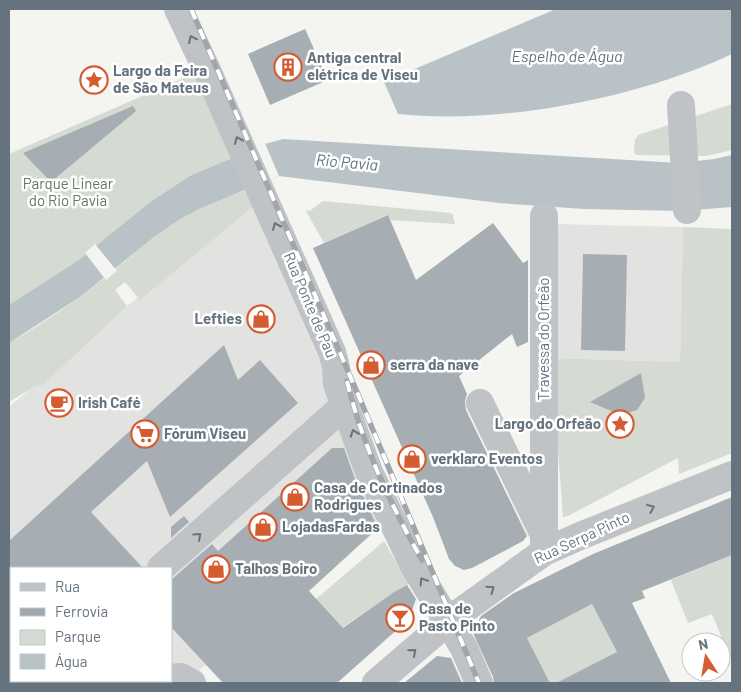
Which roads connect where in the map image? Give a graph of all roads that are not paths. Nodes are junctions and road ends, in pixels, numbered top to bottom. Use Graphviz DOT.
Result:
graph roads {
  1 [pos="178,9"];
  2 [pos="681,105"];
  3 [pos="687,210"];
  4 [pos="544,216"];
  5 [pos="480,402"];
  6 [pos="344,406"];
  7 [pos="732,475"];
  8 [pos="544,544"];
  9 [pos="162,567"];
  10 [pos="448,622"];
  11 [pos="172,679"];
  12 [pos="192,683"];
  13 [pos="376,683"];
  14 [pos="480,683"];
  6 -- 1 [label="street, Rua Ponte de Pau, one-way"];
  2 -- 3 [label="street"];
  4 -- 8 [label="street, Travessa do Orfeão"];
  5 -- 8 [label="street"];
  9 -- 6 [label="street, one-way"];
  10 -- 6 [label="street, Rua Ponte de Pau, one-way"];
  8 -- 7 [label="street, Rua Serpa Pinto, one-way"];
  10 -- 8 [label="street, Rua Serpa Pinto, one-way"];
  13 -- 10 [label="street, Rua Serpa Pinto, one-way"];
  10 -- 14 [label="street, Rua Ponte de Pau"];
  11 -- 12 [label="street"];
}
